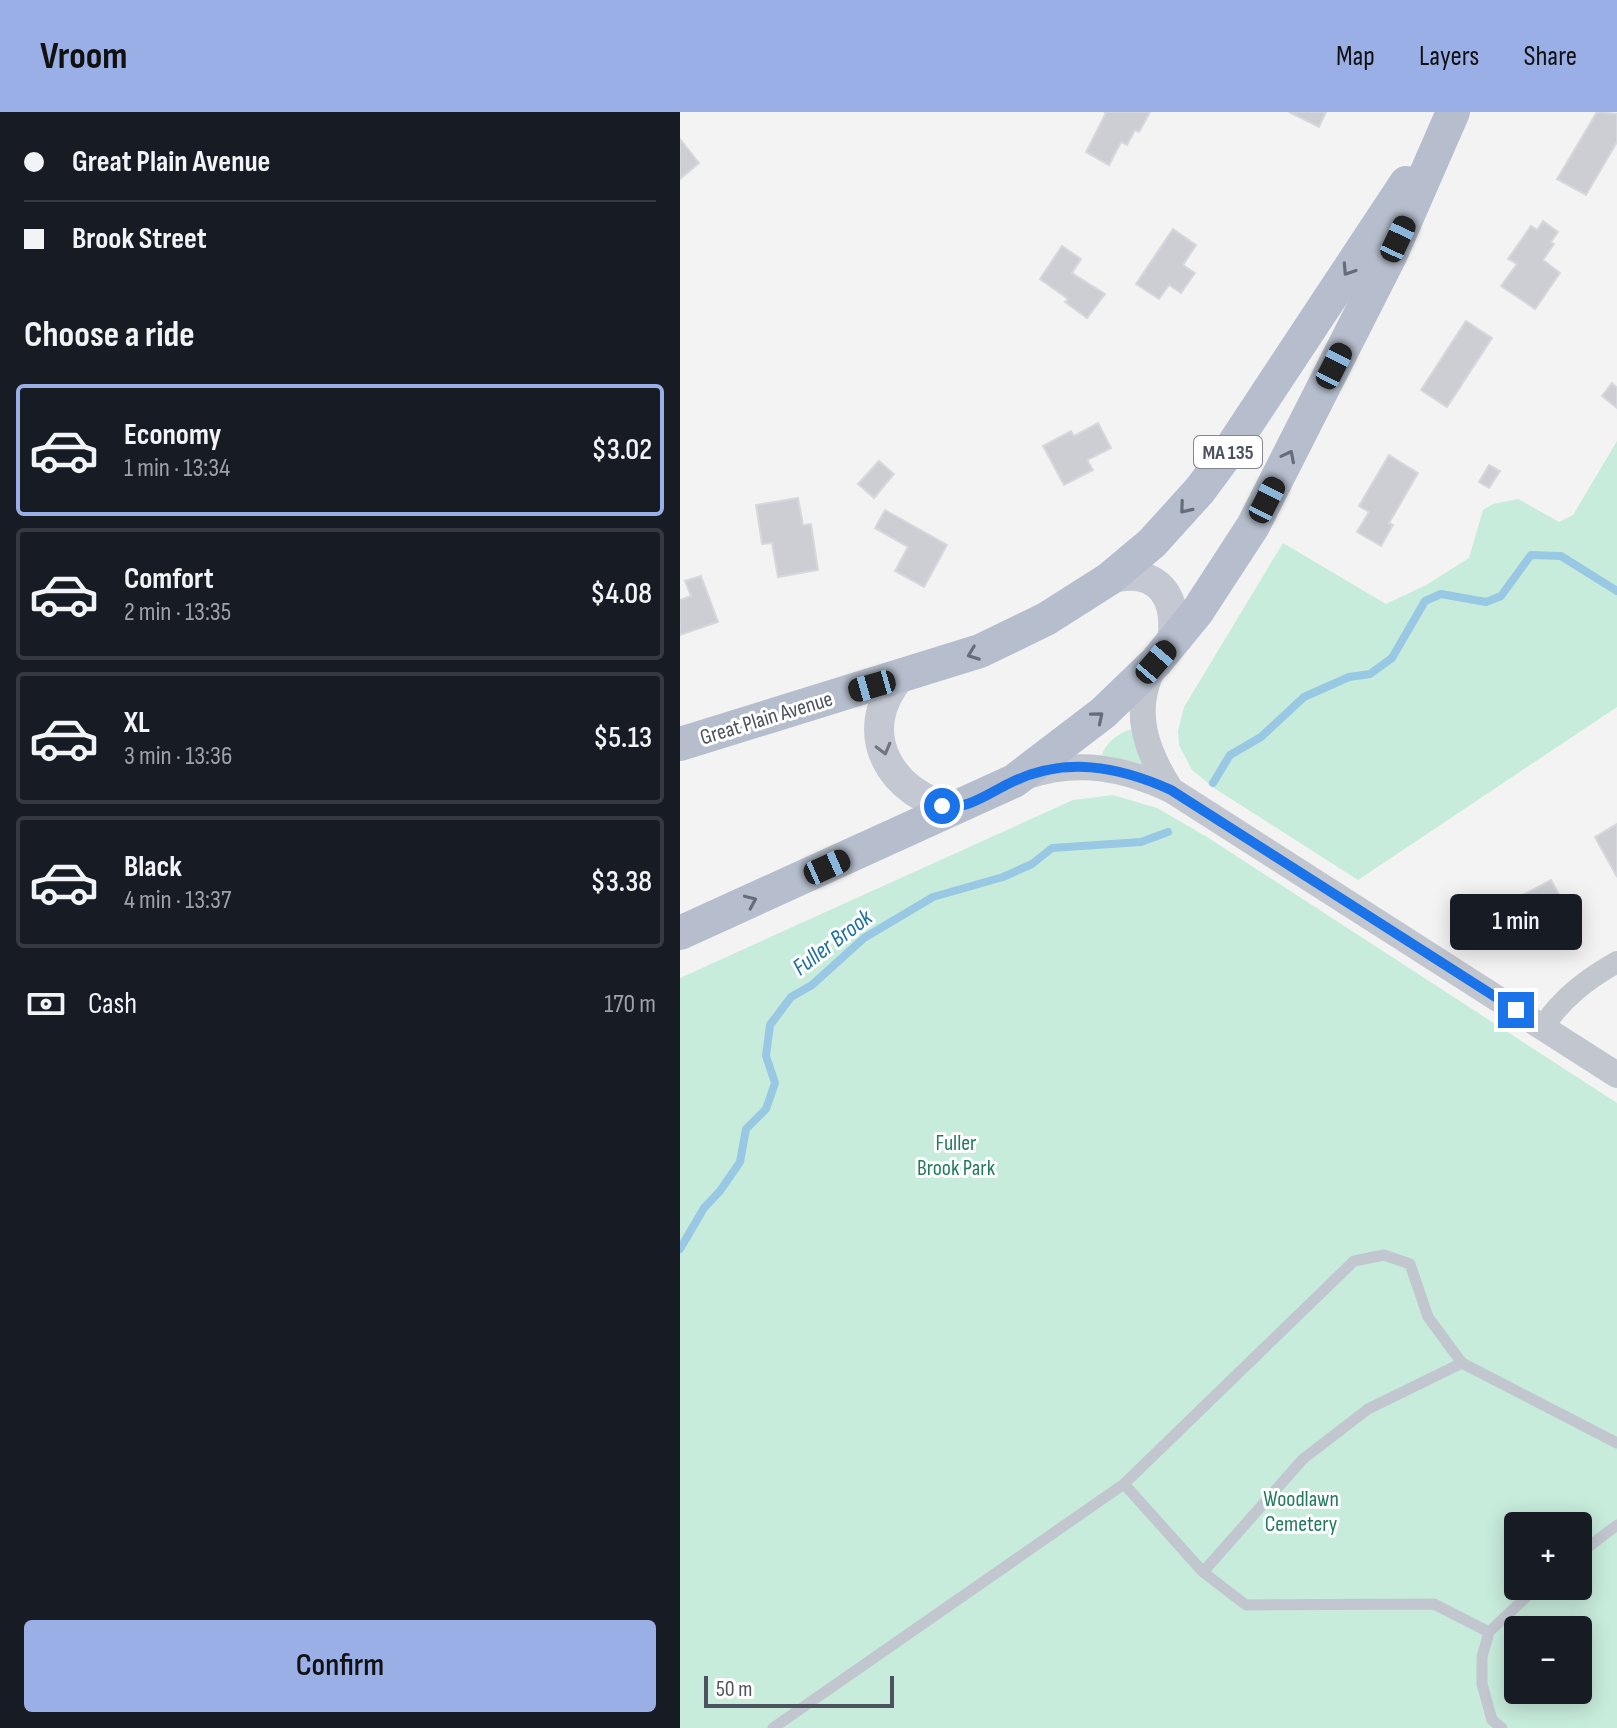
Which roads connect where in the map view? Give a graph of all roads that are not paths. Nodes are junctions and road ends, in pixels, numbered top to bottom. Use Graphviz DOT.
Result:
graph roads {
  1 [pos="1109,579"];
  2 [pos="1164,654"];
  3 [pos="900,677"];
  4 [pos="680,744"];
  5 [pos="1014,781"];
  6 [pos="1171,790"];
  7 [pos="956,809"];
  8 [pos="680,933"];
  9 [pos="1617,962"];
  10 [pos="1543,1027"];
  11 [pos="1617,1075"];
  12 [pos="1462,1363"];
  13 [pos="1617,1443"];
  14 [pos="1124,1484"];
  15 [pos="1617,1525"];
  16 [pos="1592,1544"];
  17 [pos="1203,1572"];
  18 [pos="1523,1600"];
  19 [pos="1489,1632"];
  20 [pos="773,1728"];
  21 [pos="1502,1728"];
  1 -- 2 [label="main road"];
  2 -- 1 [label="main road, Great Plain Avenue / MA 135, one-way"];
  1 -- 3 [label="main road, Great Plain Avenue / MA 135, one-way"];
  5 -- 2 [label="main road, Great Plain Avenue / MA 135, one-way"];
  2 -- 6 [label="street"];
  3 -- 4 [label="main road, Great Plain Avenue / MA 135"];
  3 -- 7 [label="main road, one-way"];
  5 -- 6 [label="street"];
  5 -- 7 [label="main road, Great Plain Avenue / MA 135"];
  6 -- 10 [label="street"];
  8 -- 7 [label="main road, Great Plain Avenue / MA 135, one-way"];
  9 -- 10 [label="street"];
  10 -- 11 [label="street"];
  12 -- 13 [label="lane"];
  12 -- 14 [label="lane"];
  12 -- 17 [label="lane"];
  14 -- 17 [label="lane"];
  14 -- 20 [label="lane"];
  15 -- 16 [label="lane"];
  17 -- 19 [label="lane"];
  18 -- 19 [label="lane"];
  19 -- 21 [label="lane"];
}
